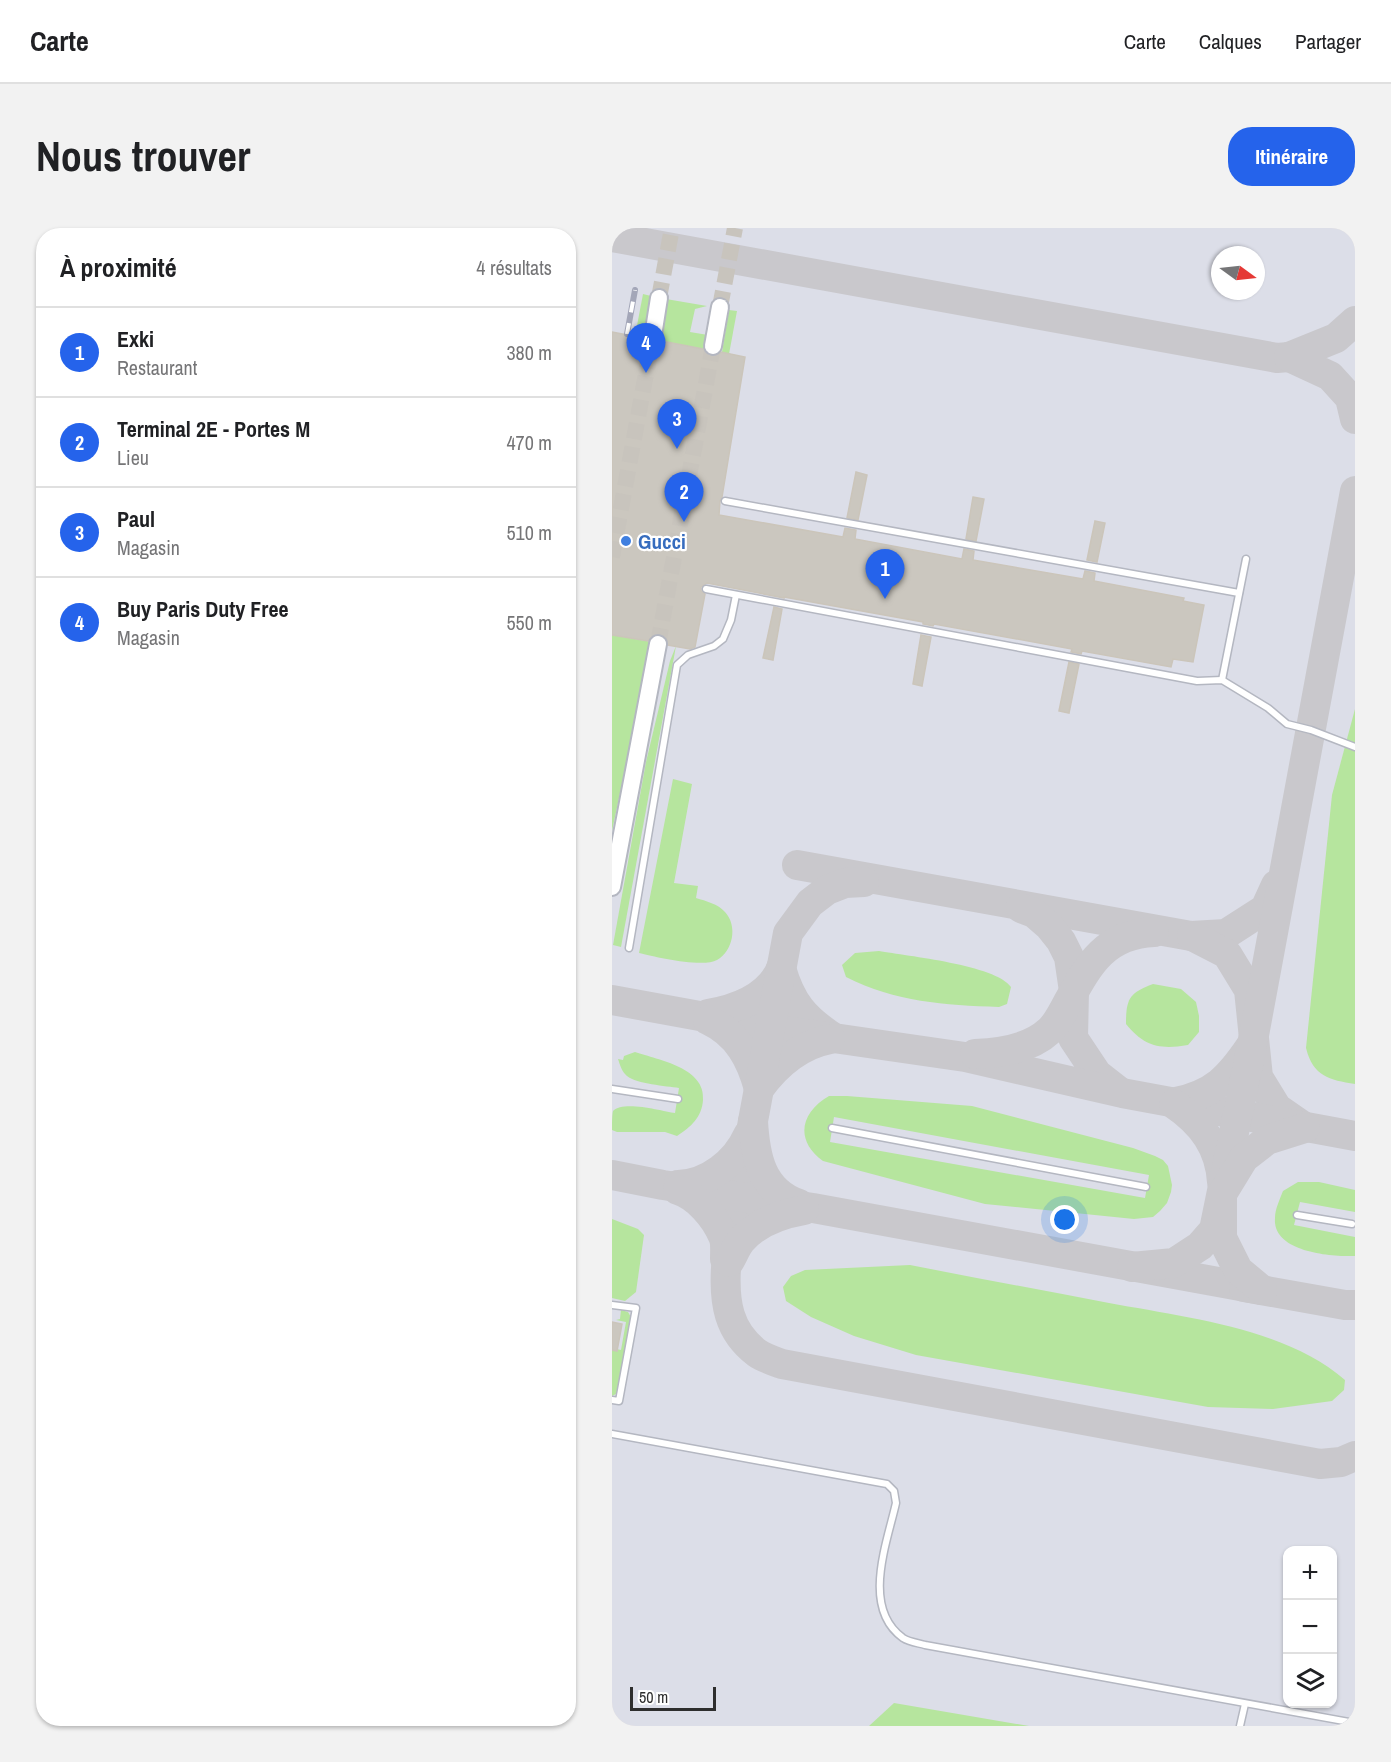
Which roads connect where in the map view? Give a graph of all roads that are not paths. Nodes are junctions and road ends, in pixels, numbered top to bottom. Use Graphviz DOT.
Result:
graph roads {
  1 [pos="659,298"];
  2 [pos="720,307"];
  3 [pos="653,336"];
  4 [pos="713,346"];
  5 [pos="725,501"];
  6 [pos="1246,559"];
  7 [pos="706,590"];
  8 [pos="1239,593"];
  9 [pos="736,595"];
  10 [pos="658,644"];
  11 [pos="1222,680"];
  12 [pos="1355,747"];
  13 [pos="626,815"];
  14 [pos="612,859"];
  15 [pos="612,887"];
  16 [pos="629,948"];
  17 [pos="612,1089"];
  18 [pos="678,1099"];
  19 [pos="832,1128"];
  20 [pos="1146,1187"];
  21 [pos="1296,1215"];
  22 [pos="1352,1224"];
  23 [pos="612,1305"];
  24 [pos="612,1400"];
  25 [pos="612,1434"];
  26 [pos="1245,1704"];
  27 [pos="1355,1723"];
  28 [pos="1240,1726"];
  1 -- 3 [label="main road"];
  2 -- 4 [label="main road"];
  5 -- 8 [label="lane"];
  6 -- 8 [label="lane"];
  7 -- 9 [label="lane"];
  8 -- 11 [label="lane"];
  9 -- 11 [label="lane"];
  9 -- 16 [label="lane"];
  10 -- 13 [label="main road"];
  11 -- 12 [label="lane"];
  13 -- 14 [label="main road"];
  13 -- 15 [label="main road"];
  17 -- 18 [label="lane"];
  19 -- 20 [label="lane"];
  21 -- 22 [label="lane"];
  23 -- 24 [label="lane"];
  25 -- 26 [label="lane"];
  26 -- 27 [label="lane"];
  26 -- 28 [label="lane"];
}
